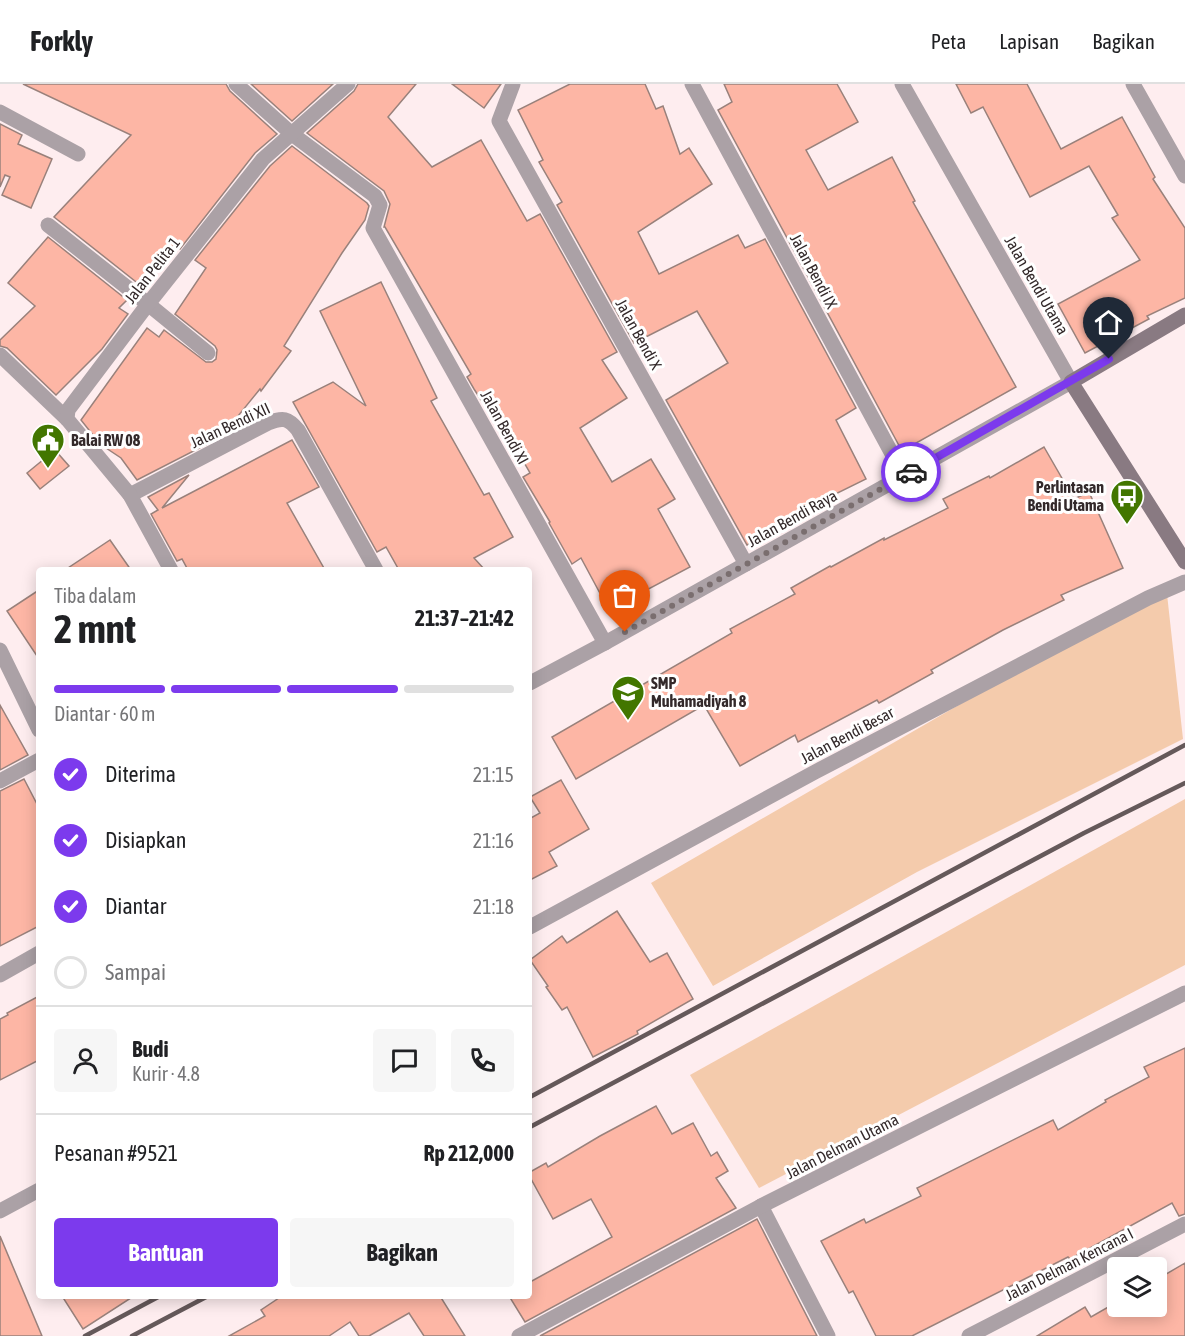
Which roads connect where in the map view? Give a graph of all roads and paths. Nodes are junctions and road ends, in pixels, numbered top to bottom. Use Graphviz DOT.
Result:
graph roads {
  1 [pos="236,84"];
  2 [pos="348,84"];
  3 [pos="513,84"];
  4 [pos="692,84"];
  5 [pos="902,84"];
  6 [pos="1133,84"];
  7 [pos="0,112"];
  8 [pos="292,134"];
  9 [pos="78,154"];
  10 [pos="1185,176"];
  11 [pos="48,225"];
  12 [pos="148,304"];
  13 [pos="1185,315"];
  14 [pos="208,353"];
  15 [pos="0,355"];
  16 [pos="1071,382"];
  17 [pos="67,419"];
  18 [pos="904,476"];
  19 [pos="130,495"];
  20 [pos="1185,562"];
  21 [pos="746,564"];
  22 [pos="169,567"];
  23 [pos="373,567"];
  24 [pos="1185,582"];
  25 [pos="605,643"];
  26 [pos="0,650"];
  27 [pos="532,682"];
  28 [pos="36,724"];
  29 [pos="36,762"];
  30 [pos="0,781"];
  31 [pos="532,926"];
  32 [pos="36,956"];
  33 [pos="0,975"];
  34 [pos="1185,993"];
  35 [pos="36,1192"];
  36 [pos="761,1206"];
  37 [pos="0,1211"];
  38 [pos="1185,1224"];
  39 [pos="519,1336"];
  40 [pos="828,1336"];
  41 [pos="969,1336"];
  1 -- 8 [label="street"];
  2 -- 8 [label="street, Jalan Pelita 1"];
  3 -- 21 [label="street, Jalan Bendi X"];
  4 -- 18 [label="street, Jalan Bendi IX"];
  5 -- 16 [label="street, Jalan Bendi Utama"];
  6 -- 10 [label="street"];
  7 -- 9 [label="street"];
  8 -- 12 [label="street, Jalan Pelita 1"];
  8 -- 25 [label="street, Jalan Bendi XI"];
  11 -- 12 [label="street"];
  12 -- 14 [label="street"];
  12 -- 17 [label="street, Jalan Pelita 1"];
  13 -- 16 [label="street"];
  15 -- 17 [label="street"];
  16 -- 18 [label="street, Jalan Bendi Raya"];
  16 -- 20 [label="street, Jalan Bendi Utama"];
  17 -- 19 [label="street"];
  18 -- 21 [label="street, Jalan Bendi Raya"];
  19 -- 22 [label="street"];
  19 -- 23 [label="street, Jalan Bendi XII"];
  21 -- 25 [label="street, Jalan Bendi Raya"];
  24 -- 31 [label="street, Jalan Bendi Besar"];
  25 -- 27 [label="street, Jalan Bendi Raya"];
  26 -- 28 [label="street"];
  29 -- 30 [label="street"];
  32 -- 33 [label="street"];
  34 -- 36 [label="street, Jalan Delman Utama"];
  35 -- 37 [label="street"];
  36 -- 39 [label="street, Jalan Delman Utama"];
  36 -- 40 [label="street"];
  38 -- 41 [label="street, Jalan Delman Kencana I"];
}
